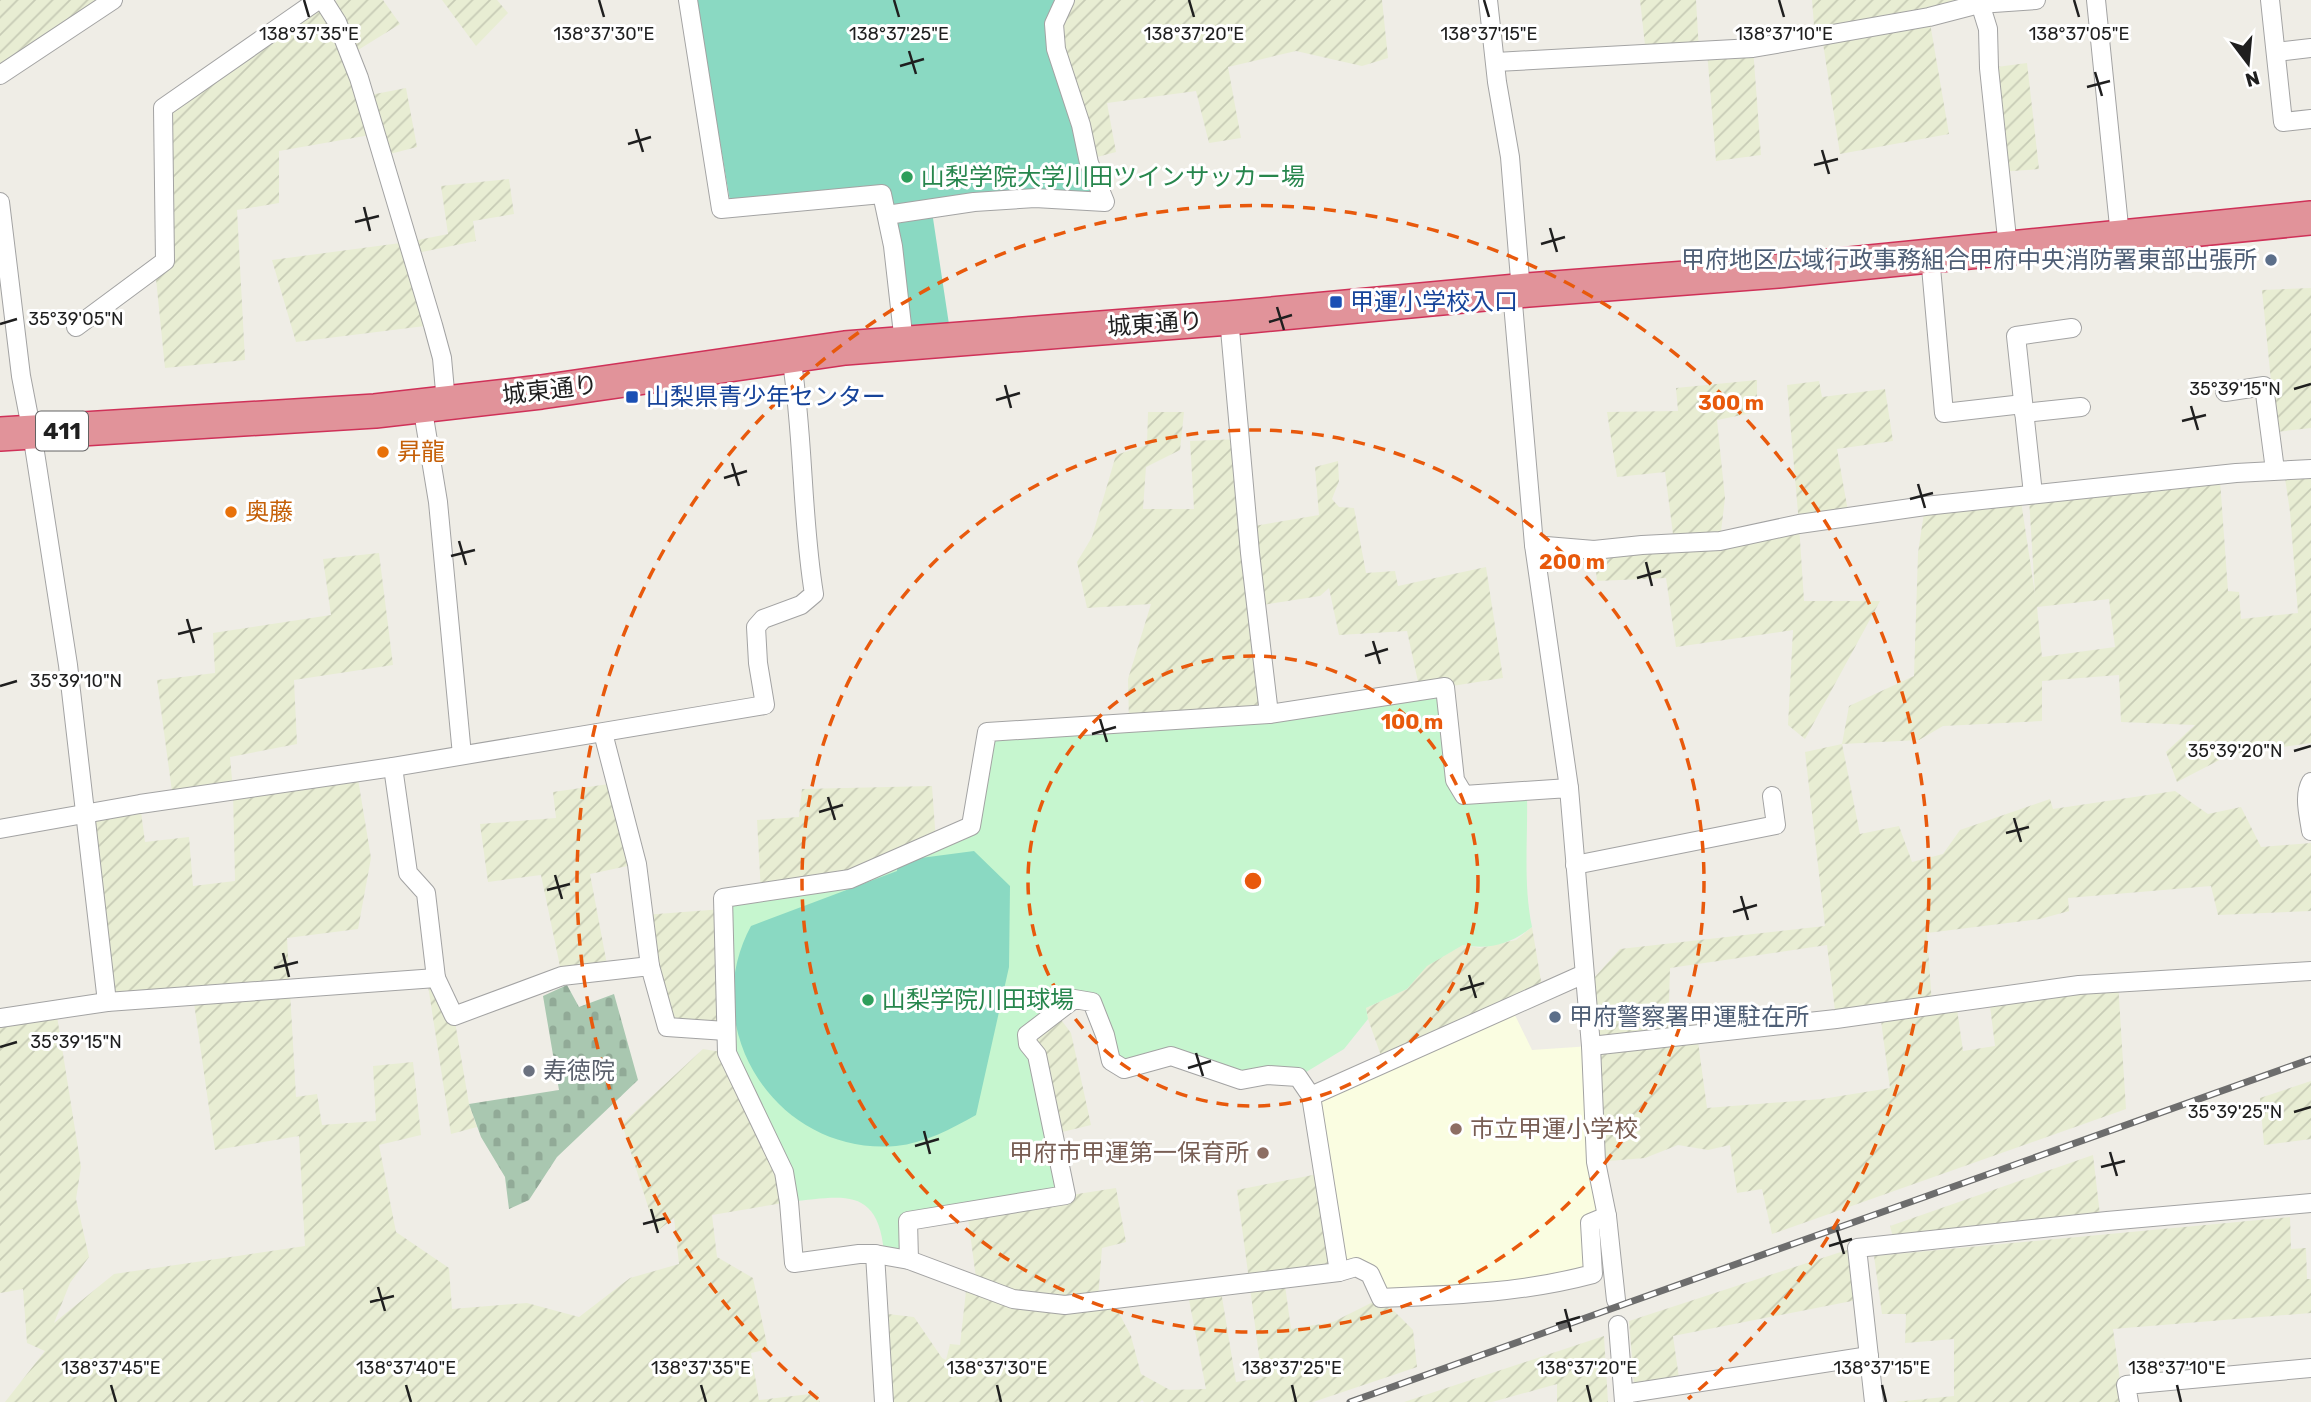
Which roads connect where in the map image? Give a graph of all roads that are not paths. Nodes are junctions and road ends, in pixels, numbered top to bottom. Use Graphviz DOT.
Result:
graph roads {
  1 [pos="113,0"];
  2 [pos="320,0"];
  3 [pos="688,0"];
  4 [pos="1065,0"];
  5 [pos="1488,0"];
  6 [pos="2036,0"];
  7 [pos="2096,0"];
  8 [pos="2270,0"];
  9 [pos="1979,2"];
  10 [pos="2311,48"];
  11 [pos="2276,52"];
  12 [pos="1496,62"];
  13 [pos="0,75"];
  14 [pos="2311,119"];
  15 [pos="0,202"];
  16 [pos="887,215"];
  17 [pos="2311,218"];
  18 [pos="2120,236"];
  19 [pos="2008,248"];
  20 [pos="1930,256"];
  21 [pos="1512,292"];
  22 [pos="1229,318"];
  23 [pos="76,327"];
  24 [pos="2072,328"];
  25 [pos="904,343"];
  26 [pos="791,356"];
  27 [pos="2225,392"];
  28 [pos="434,404"];
  29 [pos="2081,407"];
  30 [pos="2024,408"];
  31 [pos="16,433"];
  32 [pos="2311,469"];
  33 [pos="2275,470"];
  34 [pos="2033,494"];
  35 [pos="1534,545"];
  36 [pos="1269,714"];
  37 [pos="603,733"];
  38 [pos="462,755"];
  39 [pos="393,767"];
  40 [pos="2311,782"];
  41 [pos="1569,788"];
  42 [pos="1772,796"];
  43 [pos="85,814"];
  44 [pos="0,829"];
  45 [pos="2311,831"];
  46 [pos="1575,865"];
  47 [pos="650,966"];
  48 [pos="2311,971"];
  49 [pos="1584,974"];
  50 [pos="436,978"];
  51 [pos="107,1002"];
  52 [pos="0,1018"];
  53 [pos="726,1031"];
  54 [pos="1591,1046"];
  55 [pos="1311,1096"];
  56 [pos="2311,1203"];
  57 [pos="1607,1216"];
  58 [pos="875,1254"];
  59 [pos="909,1260"];
  60 [pos="1339,1272"];
  61 [pos="1616,1300"];
  62 [pos="1618,1325"];
  63 [pos="1869,1356"];
  64 [pos="2311,1368"];
  65 [pos="1624,1398"];
  66 [pos="884,1402"];
  67 [pos="1874,1402"];
  68 [pos="2129,1402"];
  1 -- 13 [label="street"];
  2 -- 23 [label="street"];
  2 -- 28 [label="street"];
  3 -- 16 [label="street"];
  4 -- 16 [label="street"];
  5 -- 12 [label="street"];
  6 -- 9 [label="street"];
  7 -- 18 [label="street"];
  8 -- 11 [label="street"];
  9 -- 12 [label="street"];
  9 -- 19 [label="street"];
  10 -- 11 [label="street"];
  11 -- 14 [label="street"];
  12 -- 21 [label="street"];
  15 -- 31 [label="street"];
  16 -- 25 [label="street"];
  17 -- 18 [label="highway, 城東通り / 411"];
  18 -- 19 [label="highway, 城東通り / 411"];
  19 -- 20 [label="highway, 城東通り / 411"];
  20 -- 21 [label="highway, 城東通り / 411"];
  20 -- 30 [label="street"];
  21 -- 22 [label="highway, 城東通り / 411"];
  21 -- 35 [label="street"];
  22 -- 25 [label="highway, 城東通り / 411"];
  22 -- 36 [label="street"];
  24 -- 30 [label="street"];
  25 -- 26 [label="highway, 城東通り / 411"];
  26 -- 28 [label="highway, 城東通り / 411"];
  26 -- 37 [label="street"];
  27 -- 33 [label="street"];
  28 -- 31 [label="highway, 城東通り / 411"];
  28 -- 38 [label="street"];
  29 -- 30 [label="street"];
  30 -- 34 [label="street"];
  31 -- 43 [label="street"];
  32 -- 33 [label="street"];
  33 -- 34 [label="street"];
  34 -- 35 [label="street"];
  35 -- 41 [label="street"];
  36 -- 41 [label="street"];
  36 -- 53 [label="street"];
  37 -- 38 [label="street"];
  37 -- 47 [label="street"];
  38 -- 39 [label="street"];
  39 -- 43 [label="street"];
  39 -- 50 [label="street"];
  40 -- 45 [label="street"];
  41 -- 46 [label="street"];
  42 -- 46 [label="street"];
  43 -- 44 [label="street"];
  43 -- 51 [label="street"];
  46 -- 49 [label="street"];
  47 -- 50 [label="street"];
  47 -- 53 [label="street"];
  48 -- 54 [label="street"];
  49 -- 54 [label="street"];
  49 -- 55 [label="street"];
  50 -- 51 [label="street"];
  51 -- 52 [label="street"];
  53 -- 58 [label="street"];
  54 -- 57 [label="street"];
  55 -- 59 [label="street"];
  55 -- 60 [label="street"];
  56 -- 63 [label="street"];
  57 -- 60 [label="street"];
  57 -- 61 [label="street"];
  58 -- 59 [label="street"];
  58 -- 66 [label="street"];
  59 -- 60 [label="street"];
  62 -- 65 [label="street"];
  63 -- 65 [label="street"];
  63 -- 67 [label="street"];
  64 -- 68 [label="street"];
}
